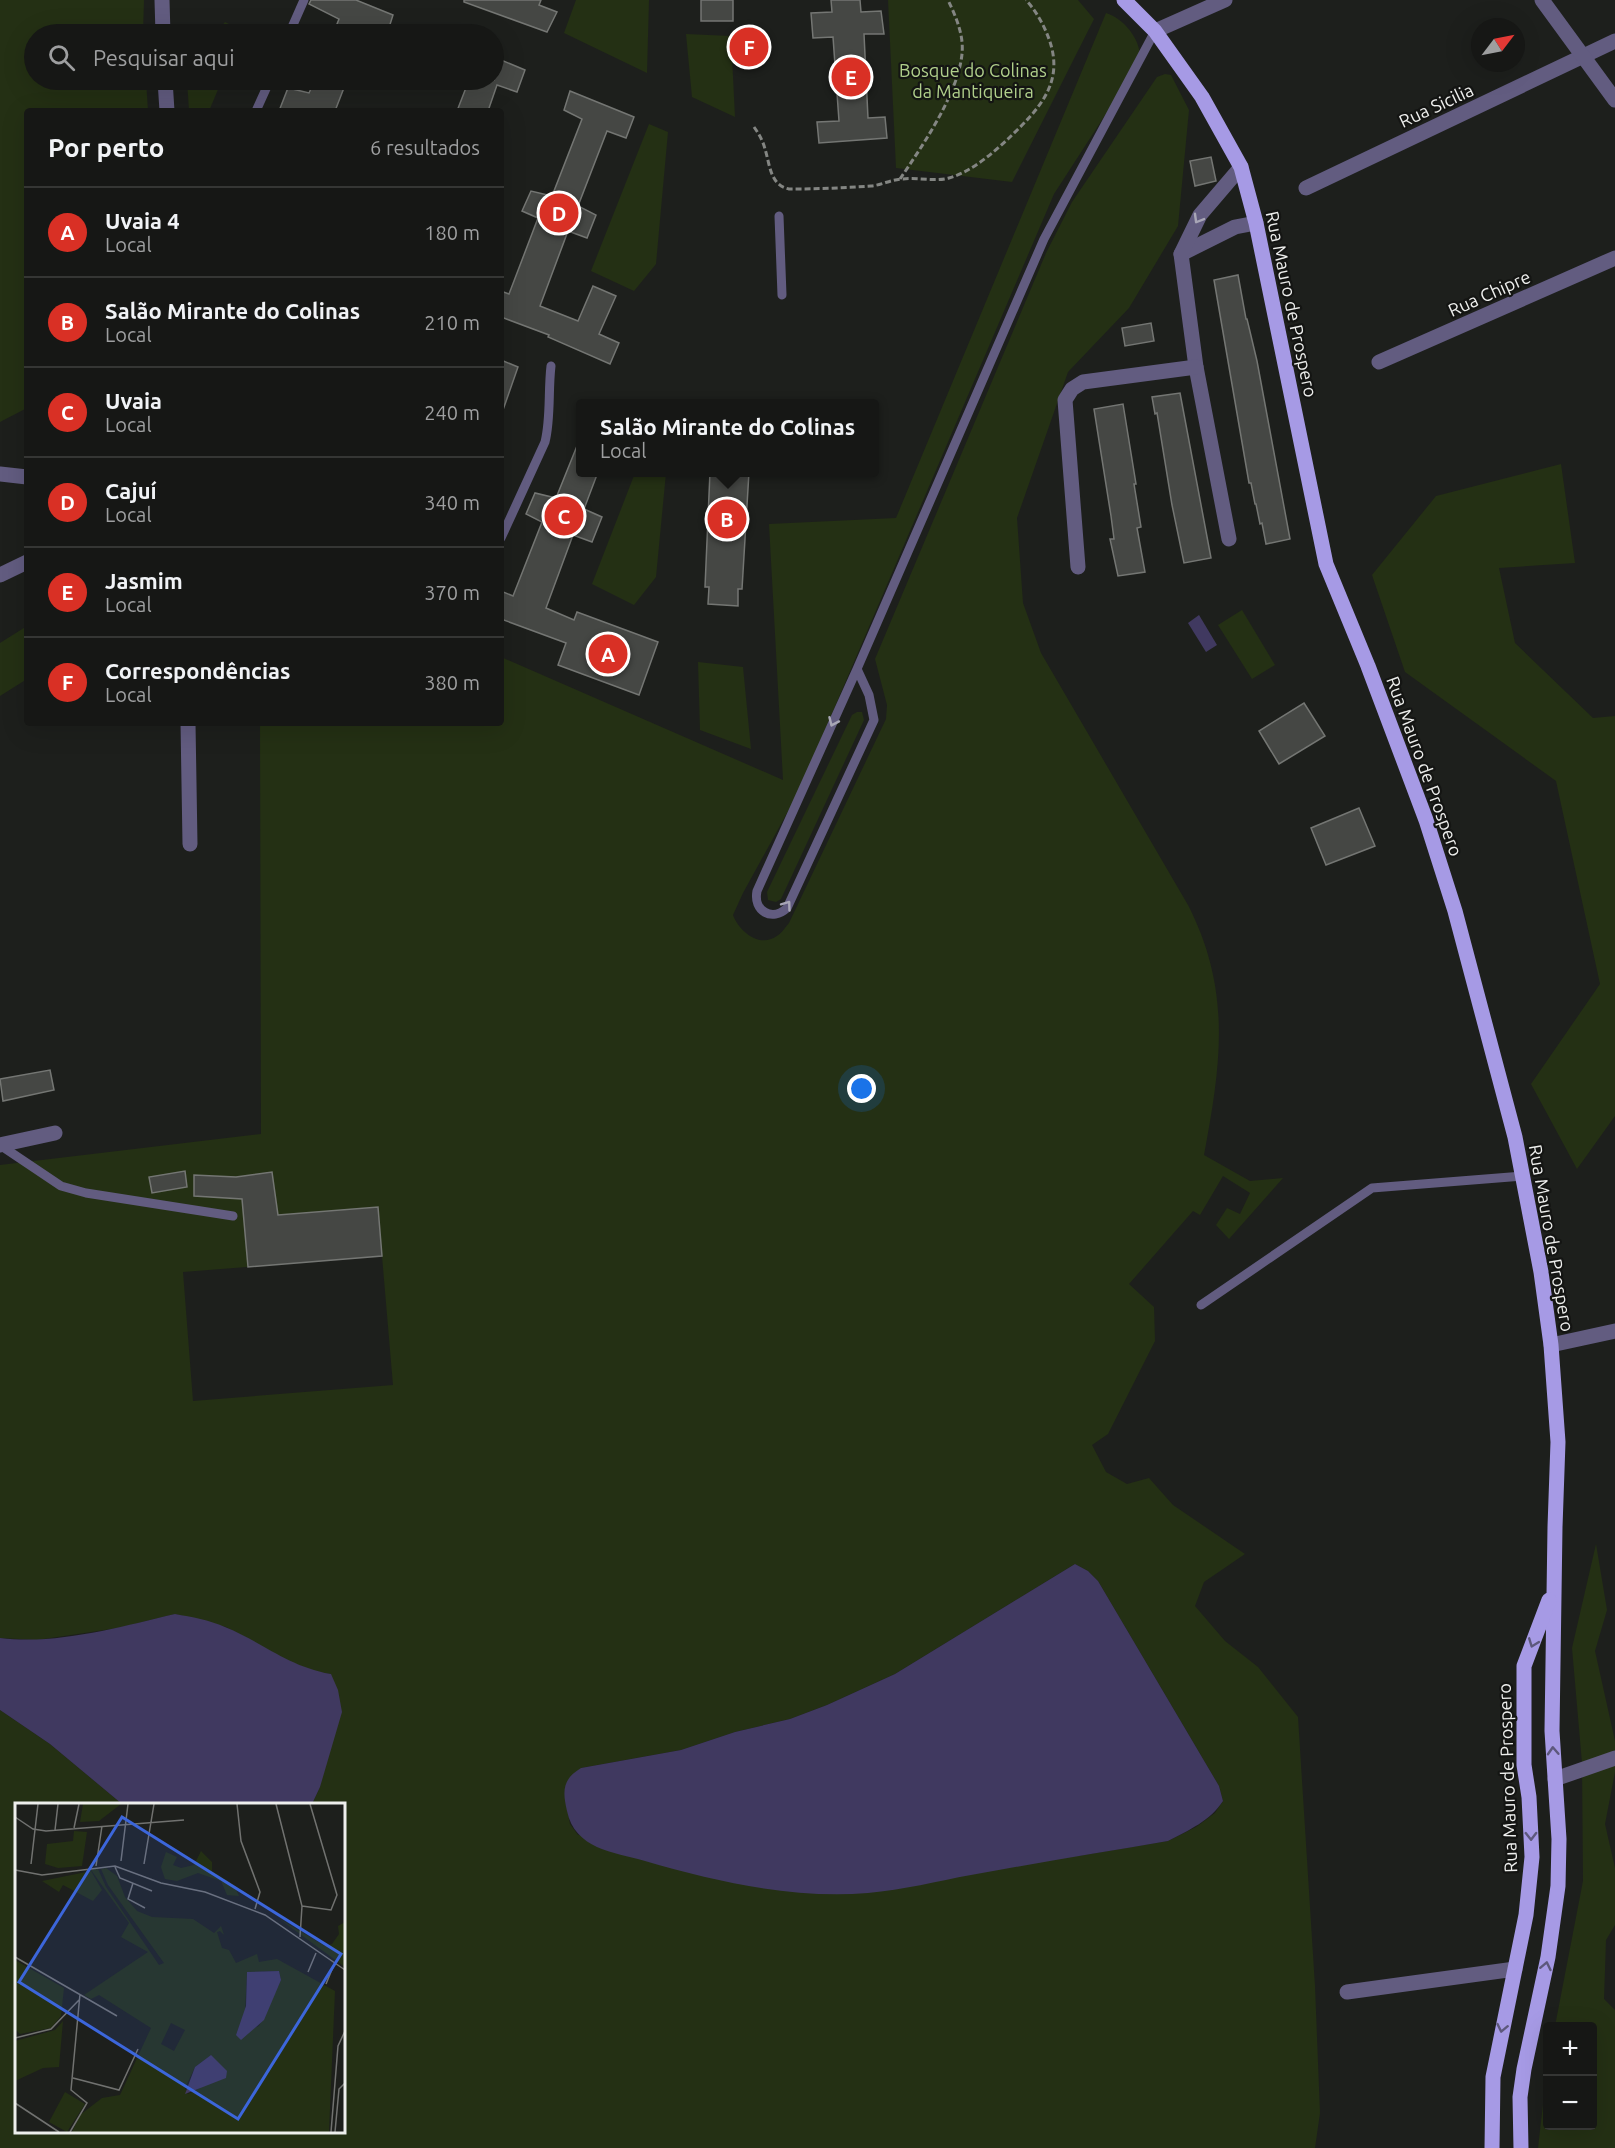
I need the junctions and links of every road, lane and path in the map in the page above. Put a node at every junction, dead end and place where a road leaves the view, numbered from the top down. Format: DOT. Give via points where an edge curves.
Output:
graph roads {
  1 [pos="162,0"];
  2 [pos="304,0"];
  3 [pos="948,0"];
  4 [pos="1026,0"];
  5 [pos="1124,0"];
  6 [pos="1225,0"];
  7 [pos="1542,0"];
  8 [pos="163,24"];
  9 [pos="293,24"];
  10 [pos="1155,31"];
  11 [pos="1615,41"];
  12 [pos="1583,57"];
  13 [pos="165,90"];
  14 [pos="265,90"];
  15 [pos="1615,100"];
  16 [pos="166,108"];
  17 [pos="257,108"];
  18 [pos="754,128"];
  19 [pos="1241,167"];
  20 [pos="900,178"];
  21 [pos="1306,188"];
  22 [pos="779,216"];
  23 [pos="1256,224"];
  24 [pos="1181,254"];
  25 [pos="1615,258"];
  26 [pos="782,295"];
  27 [pos="1379,362"];
  28 [pos="551,366"];
  29 [pos="1196,368"];
  30 [pos="0,474"];
  31 [pos="24,477"];
  32 [pos="504,531"];
  33 [pos="1229,539"];
  34 [pos="24,563"];
  35 [pos="1078,567"];
  36 [pos="0,575"];
  37 [pos="857,669"];
  38 [pos="188,726"];
  39 [pos="190,844"];
  40 [pos="55,1133"];
  41 [pos="0,1145"];
  42 [pos="1523,1176"];
  43 [pos="232,1216"];
  44 [pos="1201,1305"];
  45 [pos="1615,1331"];
  46 [pos="1551,1345"];
  47 [pos="1554,1588"];
  48 [pos="1615,1758"];
  49 [pos="1555,1779"];
  50 [pos="1515,1969"];
  51 [pos="1347,1992"];
  52 [pos="1492,2148"];
  53 [pos="1521,2148"];
  1 -- 8 [label="street"];
  2 -- 9 [label="lane"];
  3 -- 20 [label="path" via="961,34 957,76 944,108"];
  4 -- 20 [label="path" via="1045,27 1053,48 1052,84 1042,101 994,152 963,173 947,179"];
  5 -- 10 [label="main road, Rua Mauro de Prospero"];
  6 -- 10 [label="street"];
  7 -- 12 [label="street"];
  10 -- 19 [label="main road, Rua Mauro de Prospero" via="1202,97"];
  10 -- 37 [label="lane" via="1044,239"];
  11 -- 12 [label="street, Rua Sicilia"];
  12 -- 15 [label="street"];
  12 -- 21 [label="street, Rua Sicilia"];
  13 -- 16 [label="street"];
  14 -- 17 [label="lane"];
  18 -- 20 [label="path" via="781,188 871,186"];
  19 -- 23 [label="main road, Rua Mauro de Prospero"];
  19 -- 24 [label="street, one-way" via="1200,215"];
  22 -- 26 [label="lane"];
  23 -- 24 [label="street" via="1235,227"];
  23 -- 42 [label="main road, Rua Mauro de Prospero" via="1326,564 1426,820 1455,911"];
  24 -- 29 [label="street"];
  25 -- 27 [label="street, Rua Chipre"];
  28 -- 32 [label="lane" via="545,442"];
  29 -- 33 [label="street"];
  29 -- 35 [label="street" via="1083,382 1065,400"];
  30 -- 31 [label="street"];
  34 -- 36 [label="street"];
  37 -- 37 [label="lane, one-way" via="758,891 756,902 767,914 778,914 787,908 874,720 869,695"];
  38 -- 39 [label="street"];
  40 -- 41 [label="street"];
  41 -- 43 [label="lane" via="61,1186"];
  42 -- 44 [label="lane" via="1372,1188"];
  42 -- 46 [label="main road, Rua Mauro de Prospero"];
  45 -- 46 [label="street"];
  46 -- 47 [label="main road, Rua Mauro de Prospero" via="1558,1442"];
  49 -- 47 [label="main road, Rua Mauro de Prospero, one-way"];
  47 -- 50 [label="main road, Rua Mauro de Prospero, one-way" via="1524,1666 1524,1765 1532,1857"];
  48 -- 49 [label="street"];
  53 -- 49 [label="main road, Rua Mauro de Prospero, one-way" via="1520,2097 1558,1886"];
  50 -- 51 [label="street"];
  50 -- 52 [label="main road, Rua Mauro de Prospero, one-way" via="1493,2077"];
}
